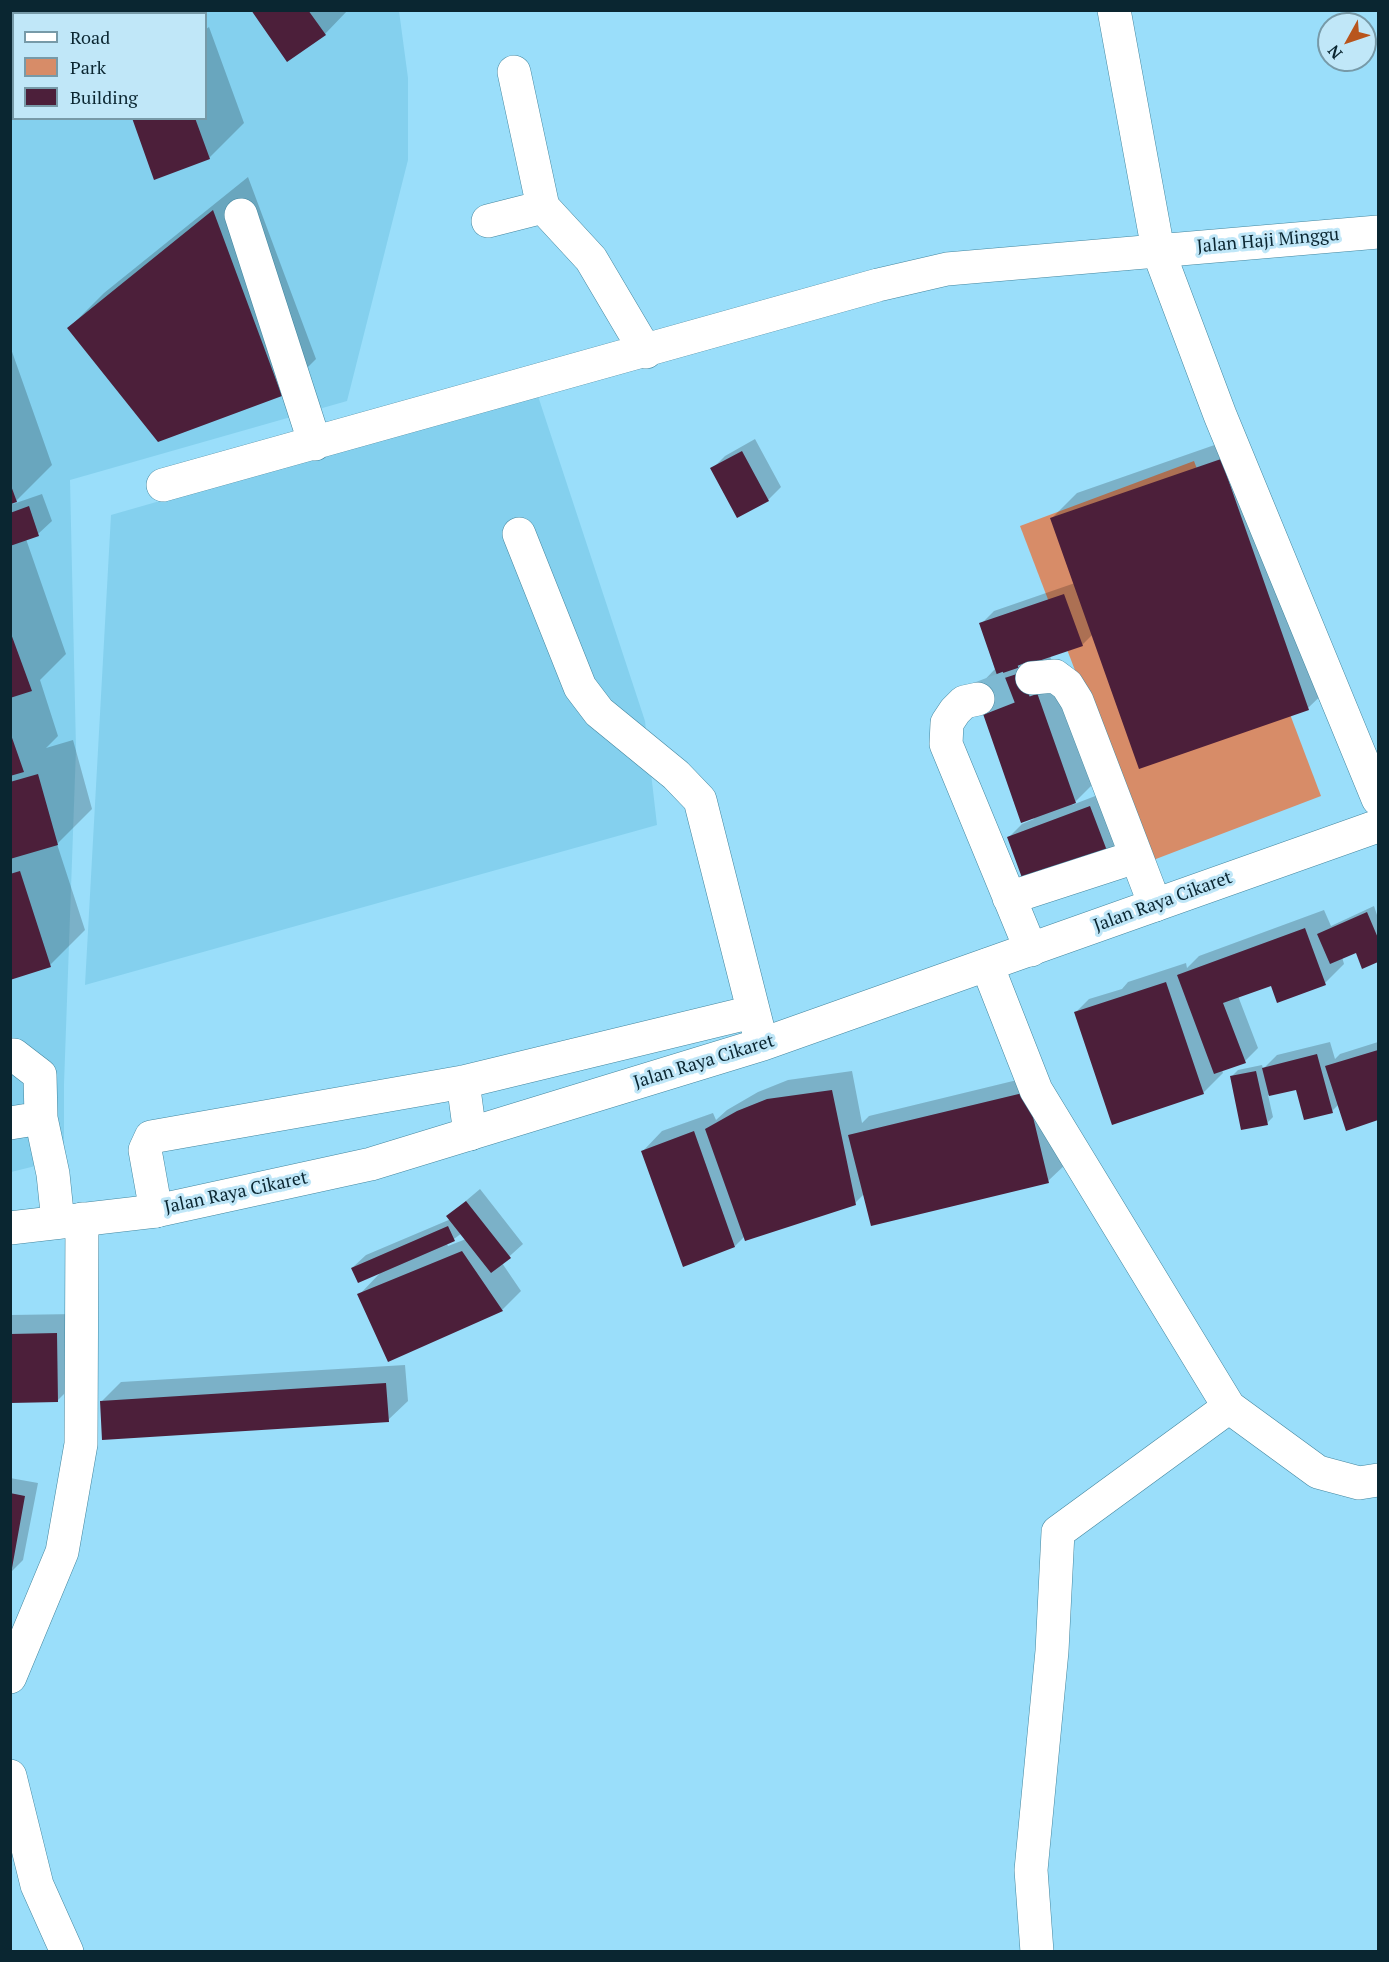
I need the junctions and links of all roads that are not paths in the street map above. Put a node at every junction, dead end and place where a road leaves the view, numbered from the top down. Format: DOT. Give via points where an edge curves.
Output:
graph roads {
  1 [pos="1114,10"];
  2 [pos="514,72"];
  3 [pos="543,207"];
  4 [pos="241,215"];
  5 [pos="488,221"];
  6 [pos="1378,232"];
  7 [pos="1158,250"];
  8 [pos="646,352"];
  9 [pos="315,444"];
  10 [pos="163,485"];
  11 [pos="519,534"];
  12 [pos="1032,678"];
  13 [pos="978,699"];
  14 [pos="1378,799"];
  15 [pos="1378,826"];
  16 [pos="1134,857"];
  17 [pos="1009,898"];
  18 [pos="1155,905"];
  19 [pos="1031,950"];
  20 [pos="987,965"];
  21 [pos="752,1012"];
  22 [pos="763,1044"];
  23 [pos="10,1055"];
  24 [pos="463,1082"];
  25 [pos="26,1121"];
  26 [pos="470,1134"];
  27 [pos="156,1211"];
  28 [pos="70,1220"];
  29 [pos="10,1228"];
  30 [pos="1229,1407"];
  31 [pos="1378,1480"];
  32 [pos="10,1677"];
  33 [pos="10,1776"];
  34 [pos="67,1952"];
  35 [pos="1037,1952"];
  1 -- 7 [label="street"];
  2 -- 3 [label="street"];
  3 -- 5 [label="street"];
  3 -- 8 [label="street" via="591,259"];
  4 -- 9 [label="street"];
  6 -- 7 [label="street, Jalan Haji Minggu"];
  7 -- 8 [label="street, Jalan Haji Minggu" via="946,269"];
  7 -- 14 [label="street" via="1220,415"];
  8 -- 9 [label="street, Jalan Haji Minggu"];
  9 -- 10 [label="street, Jalan Haji Minggu"];
  11 -- 21 [label="street" via="580,687 599,712 676,775 700,800"];
  12 -- 16 [label="street" via="1055,676 1077,700"];
  13 -- 17 [label="street" via="964,702 955,711 947,723 946,744"];
  15 -- 18 [label="street, Jalan Raya Cikaret"];
  16 -- 17 [label="street"];
  16 -- 18 [label="street"];
  17 -- 19 [label="street"];
  18 -- 19 [label="street, Jalan Raya Cikaret"];
  19 -- 20 [label="street, Jalan Raya Cikaret"];
  20 -- 22 [label="street, Jalan Raya Cikaret"];
  20 -- 30 [label="street" via="1036,1090"];
  21 -- 22 [label="street"];
  21 -- 24 [label="street"];
  22 -- 26 [label="street, Jalan Raya Cikaret"];
  23 -- 25 [label="street" via="40,1075"];
  24 -- 26 [label="street"];
  24 -- 27 [label="street" via="151,1137 145,1150"];
  25 -- 28 [label="street" via="53,1174"];
  26 -- 27 [label="street, Jalan Raya Cikaret" via="371,1164"];
  27 -- 28 [label="street, Jalan Raya Cikaret"];
  28 -- 29 [label="street, Jalan Raya Cikaret"];
  28 -- 32 [label="street" via="81,1444 62,1552"];
  30 -- 31 [label="street" via="1318,1472 1359,1483"];
  30 -- 35 [label="street" via="1058,1532 1051,1663 1031,1870"];
  33 -- 34 [label="street" via="37,1884"];
}
